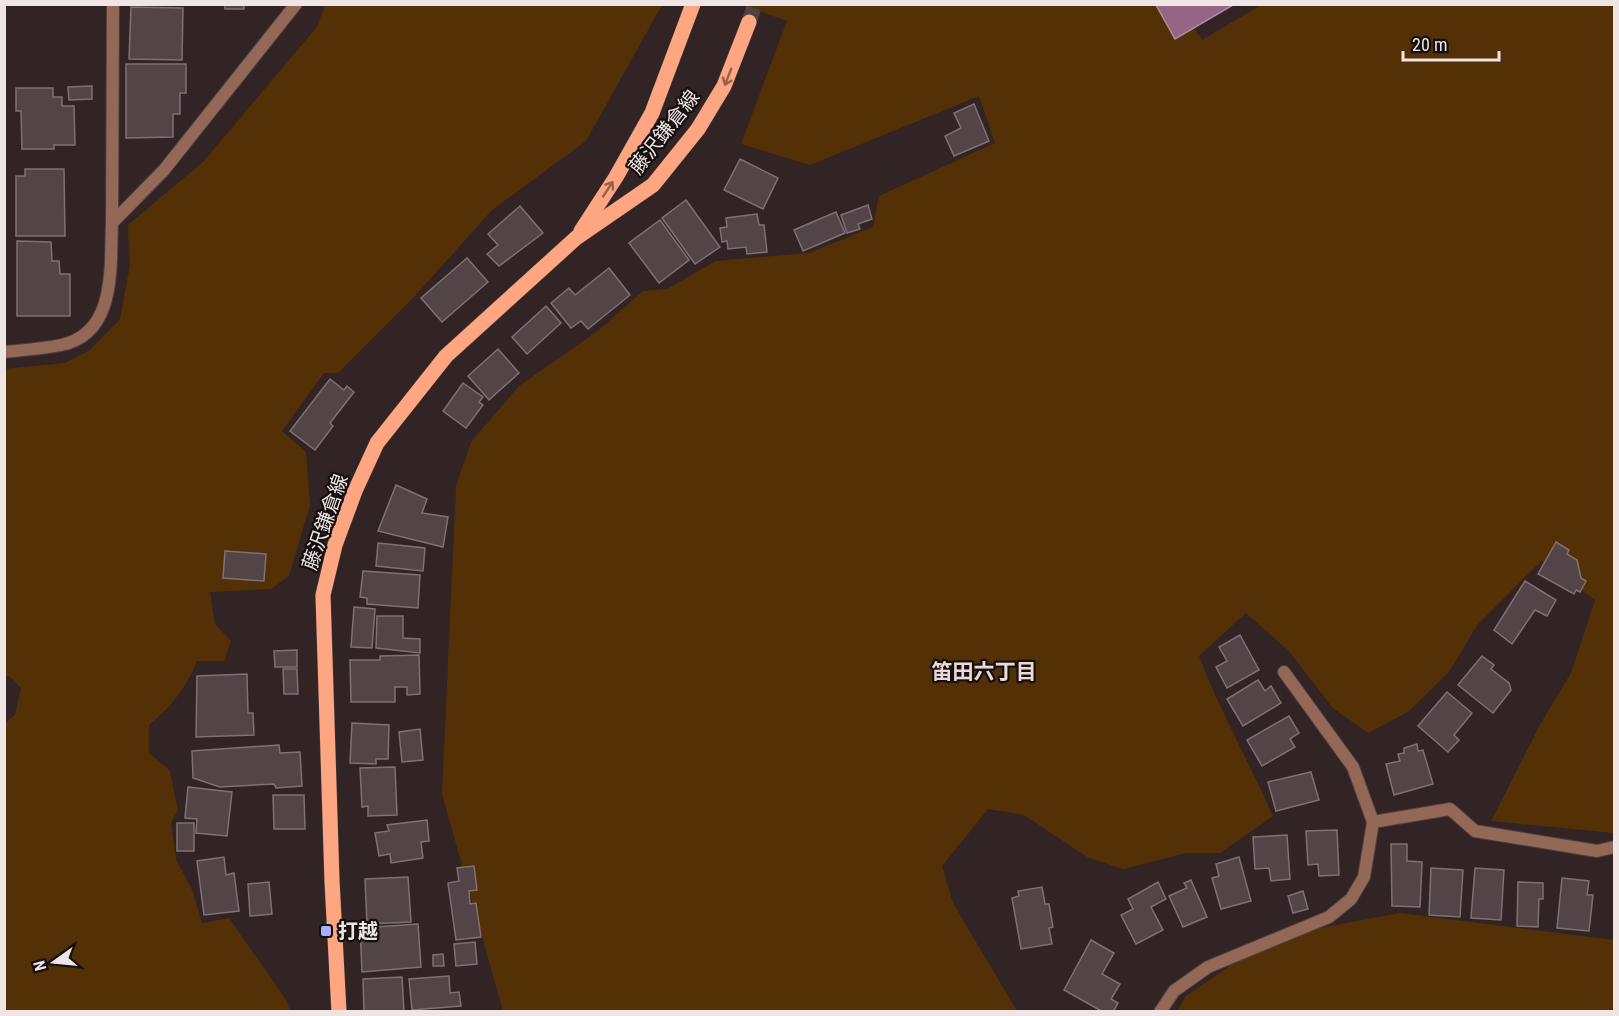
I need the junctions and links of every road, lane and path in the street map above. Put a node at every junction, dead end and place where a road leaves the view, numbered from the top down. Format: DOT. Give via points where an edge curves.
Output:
graph roads {
  1 [pos="113,4"];
  2 [pos="297,4"];
  3 [pos="693,4"];
  4 [pos="749,22"];
  5 [pos="112,223"];
  6 [pos="576,238"];
  7 [pos="4,352"];
  8 [pos="1284,672"];
  9 [pos="1373,822"];
  10 [pos="1614,846"];
  11 [pos="339,1011"];
  12 [pos="1160,1011"];
  1 -- 5 [label="street"];
  2 -- 5 [label="street" via="164,170"];
  6 -- 3 [label="main road, 藤沢鎌倉線, one-way" via="652,113"];
  4 -- 6 [label="main road, 藤沢鎌倉線, one-way" via="724,86 698,129 654,185"];
  5 -- 7 [label="street" via="109,297 96,323 63,345"];
  6 -- 11 [label="main road, 藤沢鎌倉線" via="446,356 377,443 335,545 324,595"];
  8 -- 9 [label="street" via="1353,767"];
  9 -- 10 [label="street" via="1450,808 1475,831 1597,852"];
  9 -- 12 [label="street" via="1364,877 1351,899 1329,917 1208,967 1174,991"];
}
